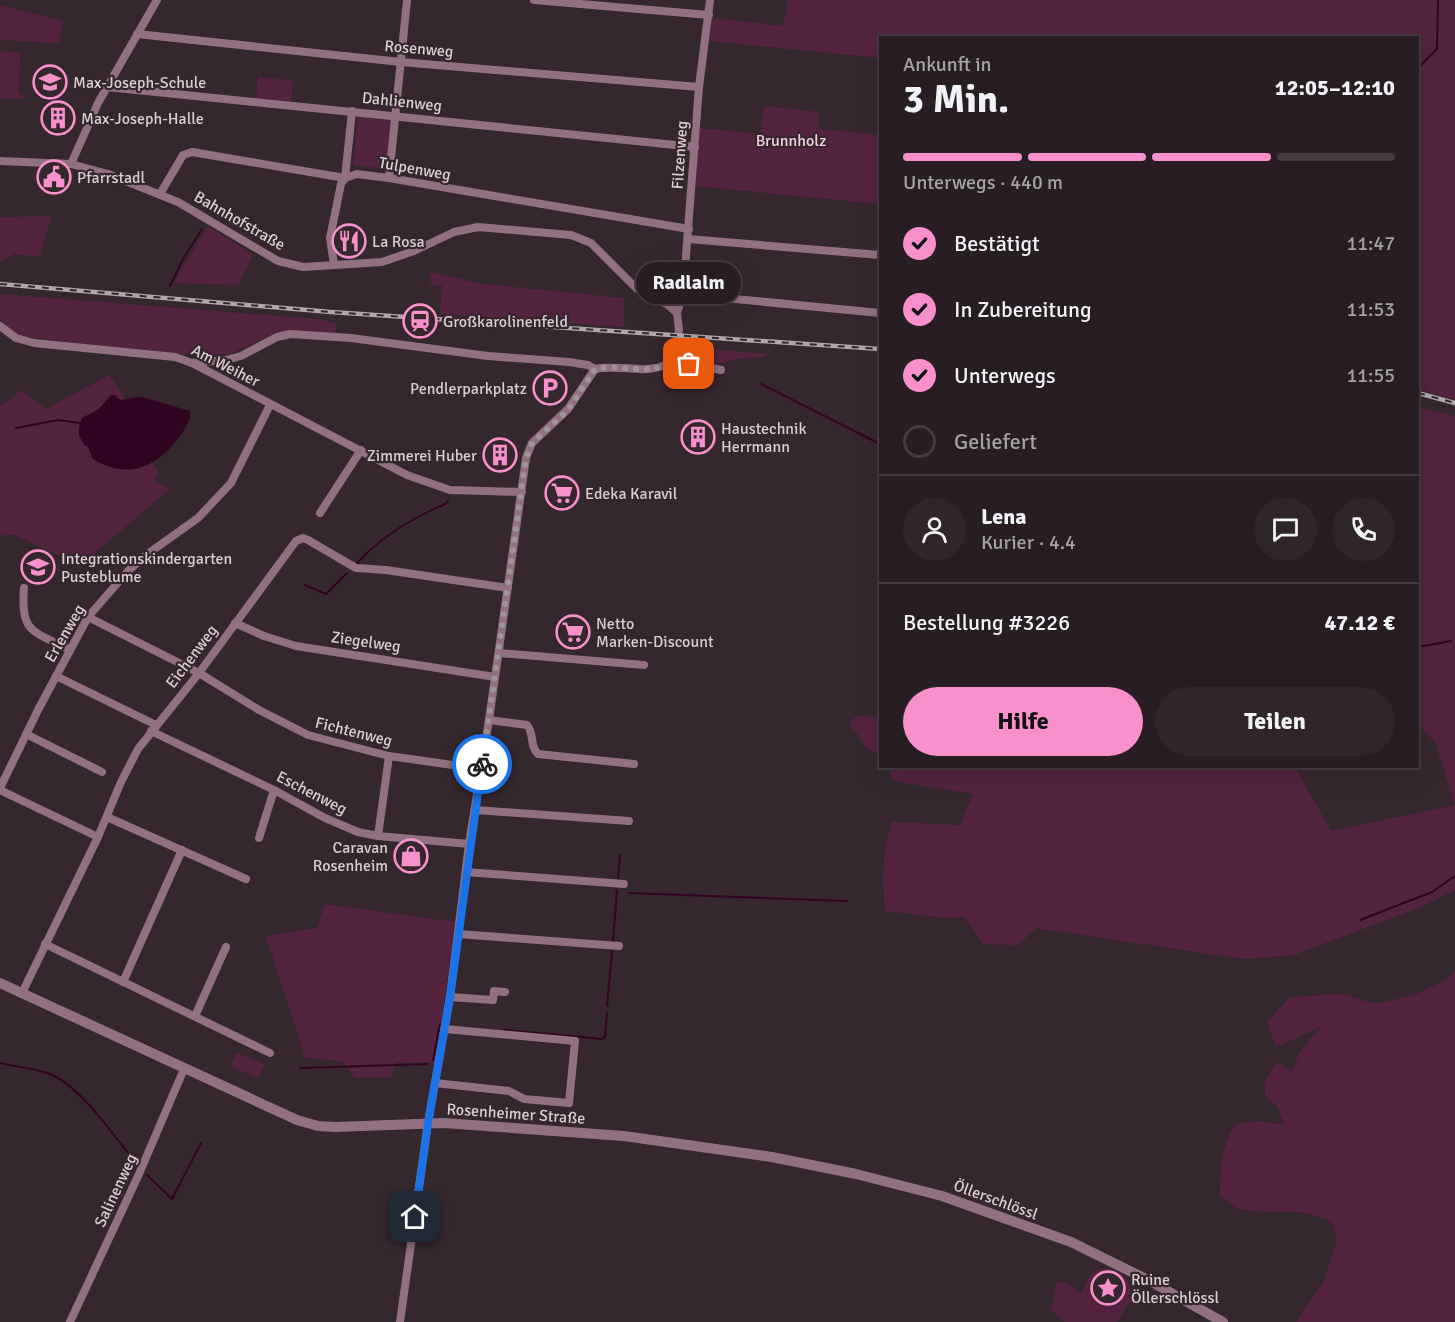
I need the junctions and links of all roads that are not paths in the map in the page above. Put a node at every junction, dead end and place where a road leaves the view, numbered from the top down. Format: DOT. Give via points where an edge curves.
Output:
graph roads {
  1 [pos="157,0"];
  2 [pos="407,0"];
  3 [pos="534,0"];
  4 [pos="710,0"];
  5 [pos="709,15"];
  6 [pos="137,34"];
  7 [pos="401,62"];
  8 [pos="107,87"];
  9 [pos="699,87"];
  10 [pos="352,111"];
  11 [pos="396,116"];
  12 [pos="695,147"];
  13 [pos="0,161"];
  14 [pos="71,164"];
  15 [pos="345,178"];
  16 [pos="390,178"];
  17 [pos="160,194"];
  18 [pos="688,229"];
  19 [pos="688,239"];
  20 [pos="879,255"];
  21 [pos="334,265"];
  22 [pos="683,294"];
  23 [pos="677,313"];
  24 [pos="879,313"];
  25 [pos="0,326"];
  26 [pos="673,360"];
  27 [pos="192,363"];
  28 [pos="595,369"];
  29 [pos="721,370"];
  30 [pos="270,405"];
  31 [pos="361,450"];
  32 [pos="522,492"];
  33 [pos="320,513"];
  34 [pos="24,588"];
  35 [pos="508,588"];
  36 [pos="88,617"];
  37 [pos="235,623"];
  38 [pos="70,650"];
  39 [pos="499,653"];
  40 [pos="644,665"];
  41 [pos="199,673"];
  42 [pos="56,676"];
  43 [pos="495,677"];
  44 [pos="489,720"];
  45 [pos="153,728"];
  46 [pos="26,734"];
  47 [pos="389,756"];
  48 [pos="634,764"];
  49 [pos="481,769"];
  50 [pos="102,772"];
  51 [pos="0,789"];
  52 [pos="274,790"];
  53 [pos="475,810"];
  54 [pos="107,817"];
  55 [pos="629,821"];
  56 [pos="378,836"];
  57 [pos="98,837"];
  58 [pos="259,838"];
  59 [pos="469,844"];
  60 [pos="182,850"];
  61 [pos="466,872"];
  62 [pos="246,879"];
  63 [pos="624,884"];
  64 [pos="458,934"];
  65 [pos="45,944"];
  66 [pos="619,946"];
  67 [pos="226,947"];
  68 [pos="123,982"];
  69 [pos="0,983"];
  70 [pos="506,992"];
  71 [pos="22,993"];
  72 [pos="450,997"];
  73 [pos="195,1017"];
  74 [pos="445,1029"];
  75 [pos="270,1053"];
  76 [pos="184,1069"];
  77 [pos="435,1083"];
  78 [pos="428,1123"];
  79 [pos="772,1157"];
  80 [pos="70,1322"];
  81 [pos="400,1322"];
  82 [pos="1223,1322"];
  1 -- 6 [label="street"];
  2 -- 7 [label="street"];
  3 -- 5 [label="street"];
  4 -- 5 [label="street, Filzenweg"];
  5 -- 9 [label="street, Filzenweg"];
  6 -- 7 [label="street, Rosenweg"];
  6 -- 8 [label="street"];
  7 -- 9 [label="street, Rosenweg"];
  7 -- 11 [label="street"];
  8 -- 10 [label="street, Dahlienweg"];
  8 -- 14 [label="street"];
  9 -- 12 [label="street, Filzenweg"];
  10 -- 11 [label="street, Dahlienweg"];
  10 -- 15 [label="street"];
  11 -- 12 [label="street, Dahlienweg"];
  11 -- 16 [label="street"];
  12 -- 18 [label="street, Filzenweg"];
  13 -- 14 [label="street, Bahnhofstraße"];
  14 -- 17 [label="street, Bahnhofstraße"];
  15 -- 16 [label="street, Tulpenweg" via="357,174"];
  15 -- 17 [label="street, Tulpenweg" via="192,152 183,155"];
  15 -- 21 [label="street" via="330,238"];
  16 -- 18 [label="street, Tulpenweg"];
  17 -- 21 [label="street, Bahnhofstraße" via="278,261 303,267"];
  18 -- 19 [label="street, Filzenweg"];
  19 -- 20 [label="street"];
  19 -- 22 [label="street, Filzenweg"];
  21 -- 23 [label="street, Bahnhofstraße" via="382,262 454,232 478,227 571,235 591,243 637,290"];
  22 -- 23 [label="street, Filzenweg"];
  22 -- 24 [label="street"];
  23 -- 26 [label="street"];
  25 -- 27 [label="street, Am Weiher" via="16,339 34,343 165,356"];
  26 -- 28 [label="street" via="656,370"];
  26 -- 29 [label="street"];
  27 -- 28 [label="street" via="241,356 290,334 569,362"];
  27 -- 30 [label="street, Am Weiher"];
  28 -- 32 [label="street" via="568,410 532,443"];
  30 -- 31 [label="street, Am Weiher"];
  30 -- 36 [label="street, Erlenweg" via="231,483 198,518 128,571"];
  31 -- 32 [label="street, Am Weiher" via="407,475 450,490"];
  31 -- 33 [label="street"];
  32 -- 35 [label="street"];
  34 -- 38 [label="street" via="24,619 31,630"];
  35 -- 37 [label="street, Eichenweg" via="356,568 303,538 296,541"];
  35 -- 39 [label="street"];
  36 -- 38 [label="street, Erlenweg"];
  36 -- 41 [label="street, Fichtenweg"];
  37 -- 41 [label="street, Eichenweg"];
  37 -- 43 [label="street, Ziegelweg" via="296,646"];
  38 -- 42 [label="street, Erlenweg"];
  39 -- 40 [label="street"];
  39 -- 43 [label="street"];
  41 -- 45 [label="street, Eichenweg"];
  41 -- 47 [label="street, Fichtenweg" via="308,735"];
  42 -- 45 [label="street, Eschenweg"];
  42 -- 46 [label="street, Erlenweg"];
  43 -- 44 [label="street"];
  44 -- 48 [label="street" via="527,725 538,754"];
  44 -- 49 [label="street"];
  45 -- 52 [label="street, Eschenweg"];
  45 -- 54 [label="street, Eichenweg" via="133,757"];
  46 -- 50 [label="street"];
  46 -- 51 [label="street, Erlenweg"];
  47 -- 49 [label="street, Fichtenweg"];
  47 -- 56 [label="street"];
  49 -- 53 [label="street"];
  51 -- 57 [label="street"];
  52 -- 56 [label="street, Eschenweg" via="325,818"];
  52 -- 58 [label="street"];
  53 -- 55 [label="street"];
  53 -- 59 [label="street"];
  54 -- 57 [label="street, Eichenweg"];
  54 -- 60 [label="street"];
  56 -- 59 [label="street, Eschenweg"];
  57 -- 65 [label="street, Eichenweg"];
  59 -- 61 [label="street"];
  60 -- 62 [label="street"];
  60 -- 68 [label="street"];
  61 -- 63 [label="street"];
  61 -- 64 [label="street"];
  64 -- 66 [label="street"];
  64 -- 72 [label="street"];
  65 -- 68 [label="street"];
  65 -- 71 [label="street, Eichenweg"];
  67 -- 73 [label="street"];
  68 -- 73 [label="street"];
  69 -- 71 [label="street, Rosenheimer Straße"];
  70 -- 72 [label="street" via="494,991 493,1000"];
  71 -- 76 [label="street, Rosenheimer Straße"];
  72 -- 74 [label="street"];
  73 -- 75 [label="street"];
  74 -- 77 [label="street"];
  74 -- 77 [label="street" via="575,1041 569,1103"];
  76 -- 78 [label="street, Rosenheimer Straße" via="318,1126"];
  76 -- 80 [label="street, Salinenweg"];
  77 -- 78 [label="street"];
  78 -- 79 [label="street, Rosenheimer Straße" via="624,1136"];
  78 -- 81 [label="street"];
  79 -- 82 [label="street, Öllerschlössl" via="904,1185 985,1210 1108,1259"];
}
